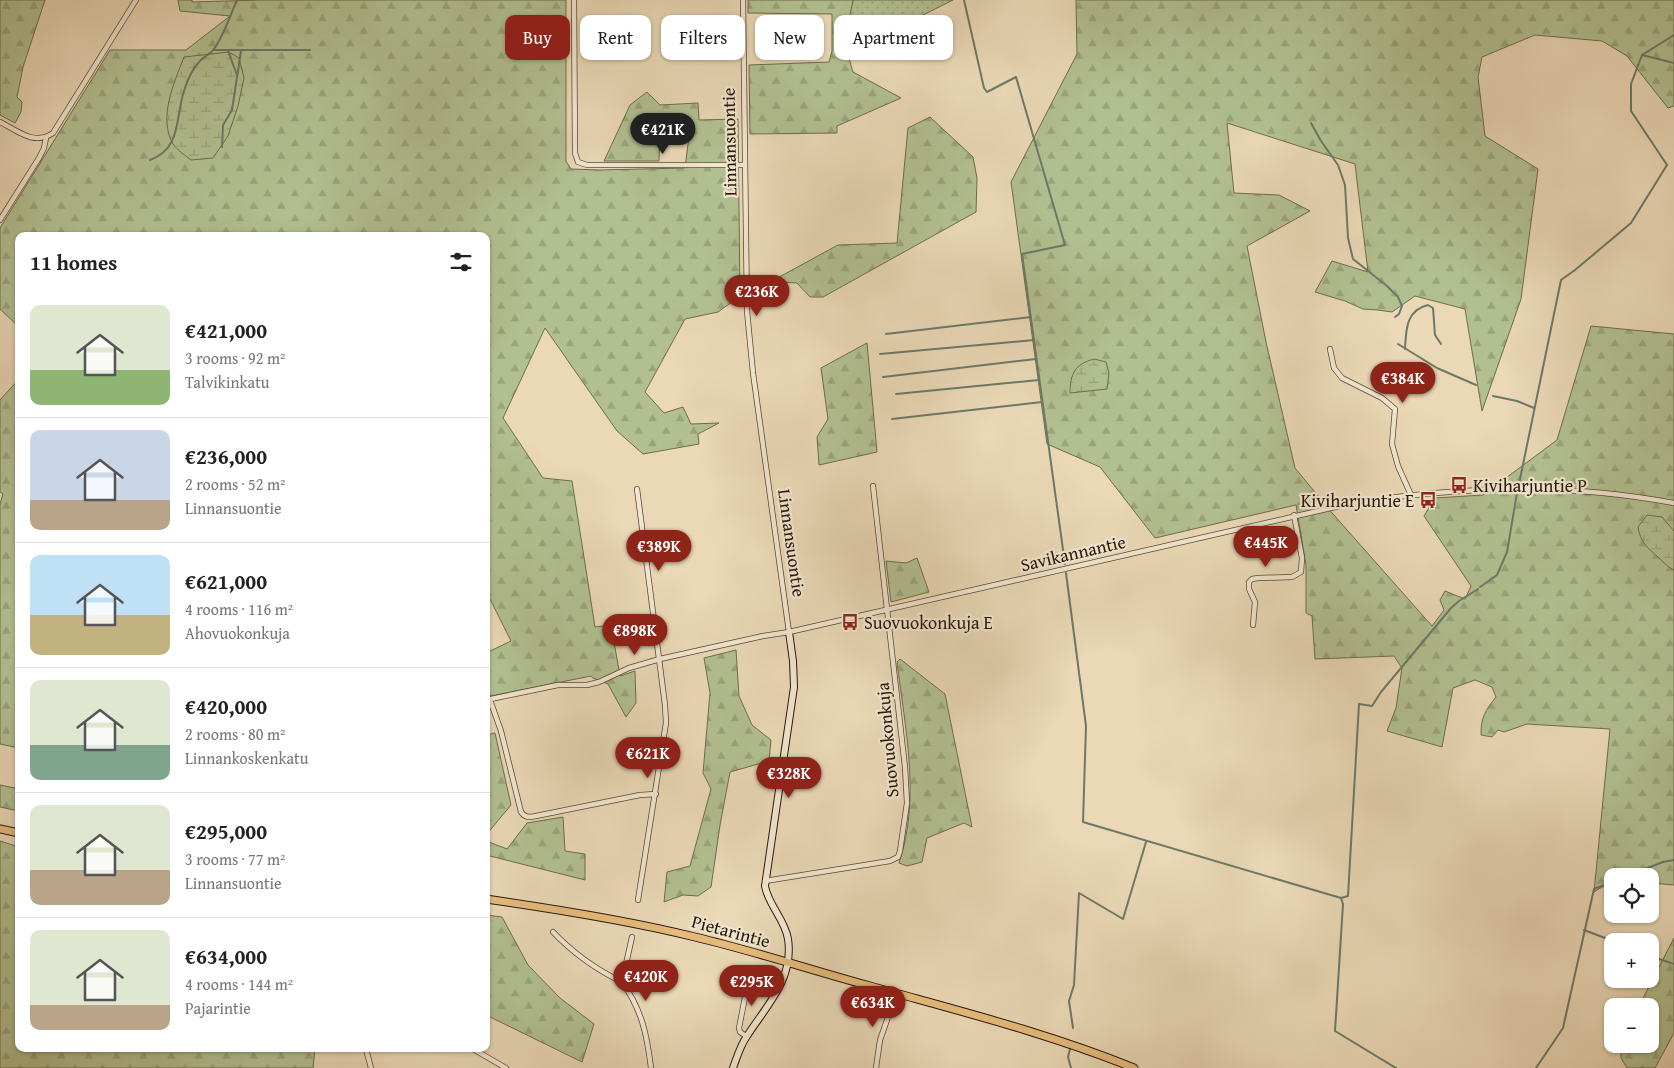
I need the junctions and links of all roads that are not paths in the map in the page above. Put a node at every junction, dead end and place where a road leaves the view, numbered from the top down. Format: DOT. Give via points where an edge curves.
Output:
graph roads {
  1 [pos="136,0"];
  2 [pos="574,0"];
  3 [pos="743,0"];
  4 [pos="0,122"];
  5 [pos="46,138"];
  6 [pos="744,164"];
  7 [pos="0,220"];
  8 [pos="1330,349"];
  9 [pos="874,486"];
  10 [pos="637,489"];
  11 [pos="1411,495"];
  12 [pos="1674,503"];
  13 [pos="1294,515"];
  14 [pos="887,610"];
  15 [pos="1253,625"];
  16 [pos="789,632"];
  17 [pos="660,659"];
  18 [pos="490,699"];
  19 [pos="490,704"];
  20 [pos="656,794"];
  21 [pos="0,828"];
  22 [pos="15,832"];
  23 [pos="765,881"];
  24 [pos="490,900"];
  25 [pos="638,900"];
  26 [pos="553,932"];
  27 [pos="632,937"];
  28 [pos="788,962"];
  29 [pos="622,982"];
  30 [pos="748,982"];
  31 [pos="892,992"];
  32 [pos="746,1036"];
  33 [pos="367,1052"];
  34 [pos="478,1052"];
  35 [pos="371,1068"];
  36 [pos="506,1068"];
  37 [pos="651,1068"];
  38 [pos="733,1068"];
  39 [pos="876,1068"];
  40 [pos="1134,1068"];
  1 -- 5 [label="street" via="53,133"];
  2 -- 6 [label="street" via="575,154 578,162 587,166"];
  3 -- 6 [label="street, Linnansuontie"];
  4 -- 5 [label="street" via="31,138"];
  5 -- 7 [label="street" via="44,148"];
  6 -- 16 [label="street, Linnansuontie" via="750,347"];
  8 -- 11 [label="street" via="1334,368 1342,378 1382,398 1395,409 1392,444"];
  9 -- 14 [label="street, Suovuokonkuja"];
  10 -- 17 [label="street"];
  11 -- 12 [label="street, Savikannantie" via="1535,489 1610,494"];
  11 -- 13 [label="street, Savikannantie"];
  13 -- 14 [label="street, Savikannantie"];
  13 -- 15 [label="street" via="1302,558 1301,572 1295,577 1258,578 1249,582 1255,602"];
  14 -- 16 [label="street, Savikannantie"];
  14 -- 23 [label="street, Suovuokonkuja" via="907,792 898,856 894,860"];
  16 -- 17 [label="street, Savikannantie"];
  16 -- 23 [label="street, Linnansuontie" via="794,687"];
  17 -- 18 [label="street, Savikannantie" via="588,685 558,685"];
  17 -- 20 [label="street" via="666,723"];
  19 -- 20 [label="street" via="501,731 524,816"];
  20 -- 25 [label="street"];
  21 -- 22 [label="main road"];
  23 -- 28 [label="street, Linnansuontie" via="768,895 787,933"];
  24 -- 28 [label="main road, Pietarintie" via="656,928"];
  26 -- 29 [label="street" via="587,963"];
  27 -- 29 [label="street"];
  28 -- 31 [label="main road, Pietarintie"];
  28 -- 32 [label="street, Linnansuontie" via="775,996"];
  29 -- 37 [label="street" via="642,1018"];
  30 -- 32 [label="street" via="739,1028"];
  31 -- 39 [label="street"];
  31 -- 40 [label="main road, Pietarintie" via="1012,1025"];
  32 -- 38 [label="street, Linnansuontie"];
  33 -- 35 [label="street"];
  34 -- 36 [label="street"];
}
